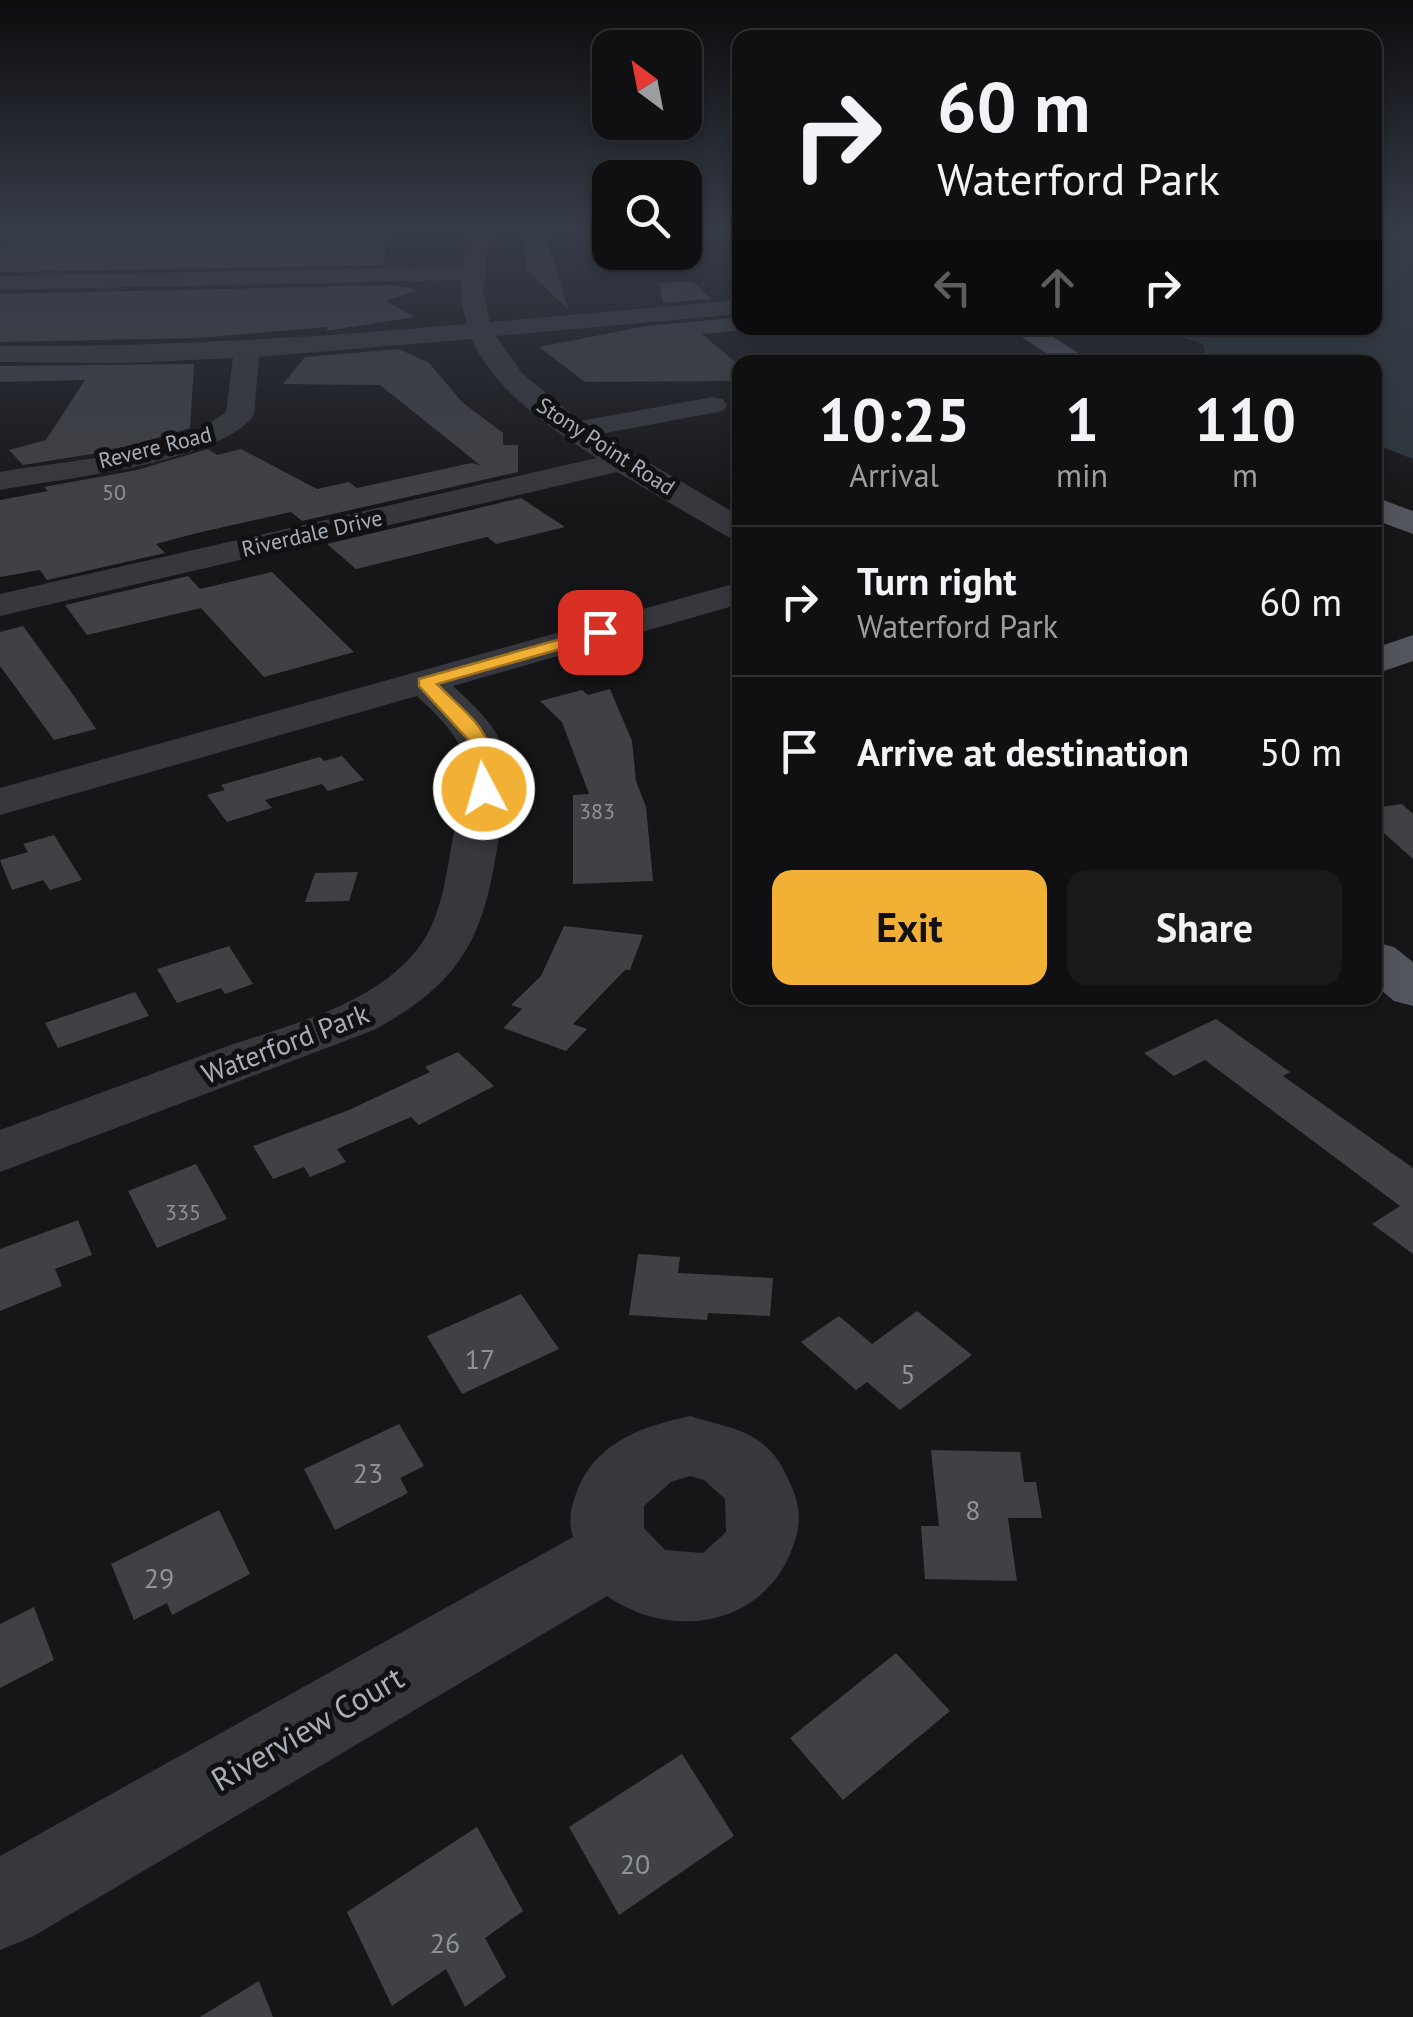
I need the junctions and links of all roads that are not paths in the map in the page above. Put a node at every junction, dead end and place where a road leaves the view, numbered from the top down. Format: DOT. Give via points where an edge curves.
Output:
graph roads {
  1 [pos="478,322"];
  2 [pos="583,322"];
  3 [pos="480,332"];
  4 [pos="1033,335"];
  5 [pos="247,350"];
  6 [pos="0,354"];
  7 [pos="1068,355"];
  8 [pos="713,404"];
  9 [pos="577,430"];
  10 [pos="625,460"];
  11 [pos="0,481"];
  12 [pos="1382,510"];
  13 [pos="1413,524"];
  14 [pos="732,525"];
  15 [pos="732,595"];
  16 [pos="0,605"];
  17 [pos="1413,647"];
  18 [pos="1382,659"];
  19 [pos="425,682"];
  20 [pos="0,802"];
  21 [pos="1382,964"];
  22 [pos="1413,988"];
  23 [pos="0,1152"];
  24 [pos="615,1552"];
  25 [pos="0,1905"];
  1 -- 3 [label="street, Stony Point Road"];
  2 -- 3 [label="street"];
  3 -- 5 [label="street"];
  3 -- 9 [label="street, Stony Point Road" via="525,392"];
  4 -- 7 [label="main road"];
  5 -- 6 [label="street"];
  5 -- 11 [label="street, Revere Road" via="240,415 222,430 189,444"];
  8 -- 9 [label="street"];
  9 -- 10 [label="street, Stony Point Road"];
  10 -- 14 [label="street, Stony Point Road"];
  10 -- 16 [label="street, Riverdale Drive"];
  12 -- 13 [label="main road"];
  15 -- 19 [label="street"];
  17 -- 18 [label="main road"];
  19 -- 20 [label="street"];
  19 -- 23 [label="street, Waterford Park" via="469,726 487,760 459,926 432,965 386,1003 355,1018"];
  21 -- 22 [label="main road"];
  24 -- 25 [label="street, Riverview Court"];
}
